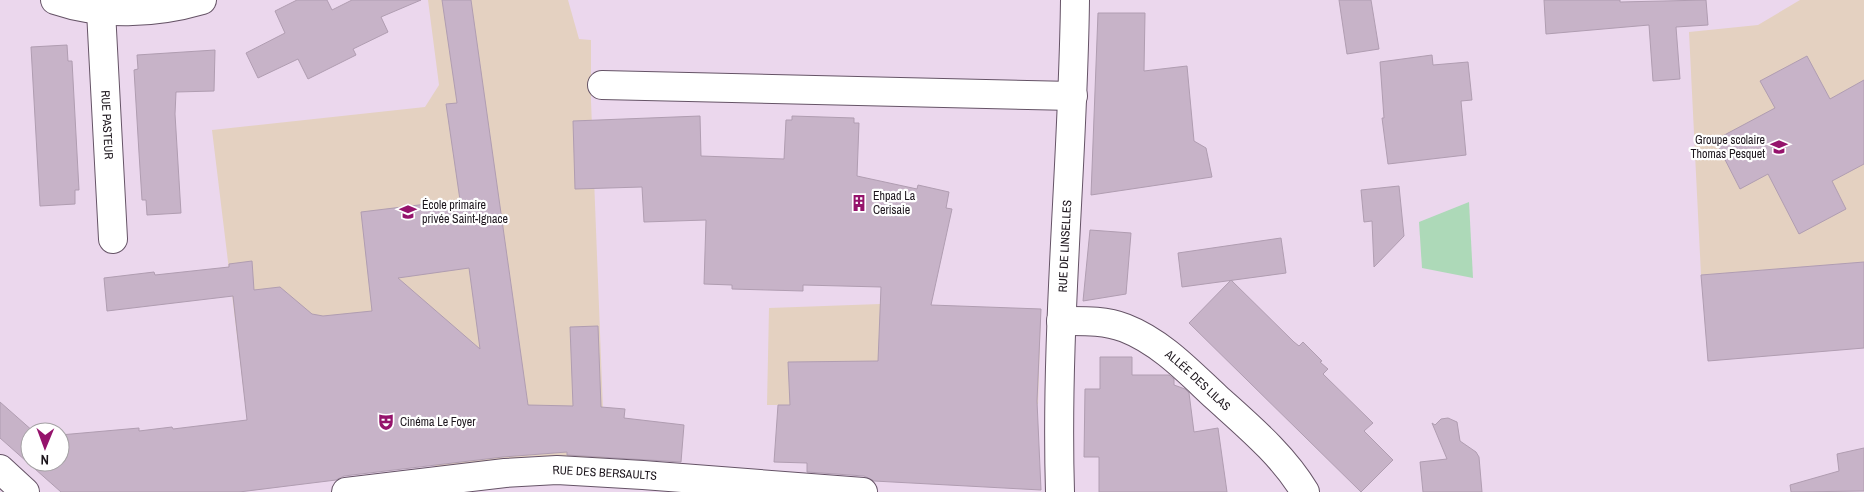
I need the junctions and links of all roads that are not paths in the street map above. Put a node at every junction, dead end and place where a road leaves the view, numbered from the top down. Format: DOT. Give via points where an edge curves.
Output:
graph roads {
  1 [pos="55,0"];
  2 [pos="202,0"];
  3 [pos="1075,0"];
  4 [pos="101,11"];
  5 [pos="602,85"];
  6 [pos="1073,96"];
  7 [pos="113,239"];
  8 [pos="1061,321"];
  9 [pos="346,492"];
  10 [pos="863,492"];
  11 [pos="1060,492"];
  12 [pos="1305,492"];
  1 -- 4 [label="street"];
  2 -- 4 [label="street" via="162,9"];
  3 -- 6 [label="street, RUE DE LINSELLES"];
  4 -- 7 [label="street, RUE PASTEUR"];
  5 -- 6 [label="street"];
  6 -- 8 [label="street, RUE DE LINSELLES"];
  8 -- 11 [label="street, RUE DE LINSELLES"];
  8 -- 12 [label="street, ALLÉE DES LILAS" via="1112,324 1164,351 1257,434 1291,471"];
  9 -- 10 [label="street, RUE DES BERSAULTS" via="557,470"];
}
